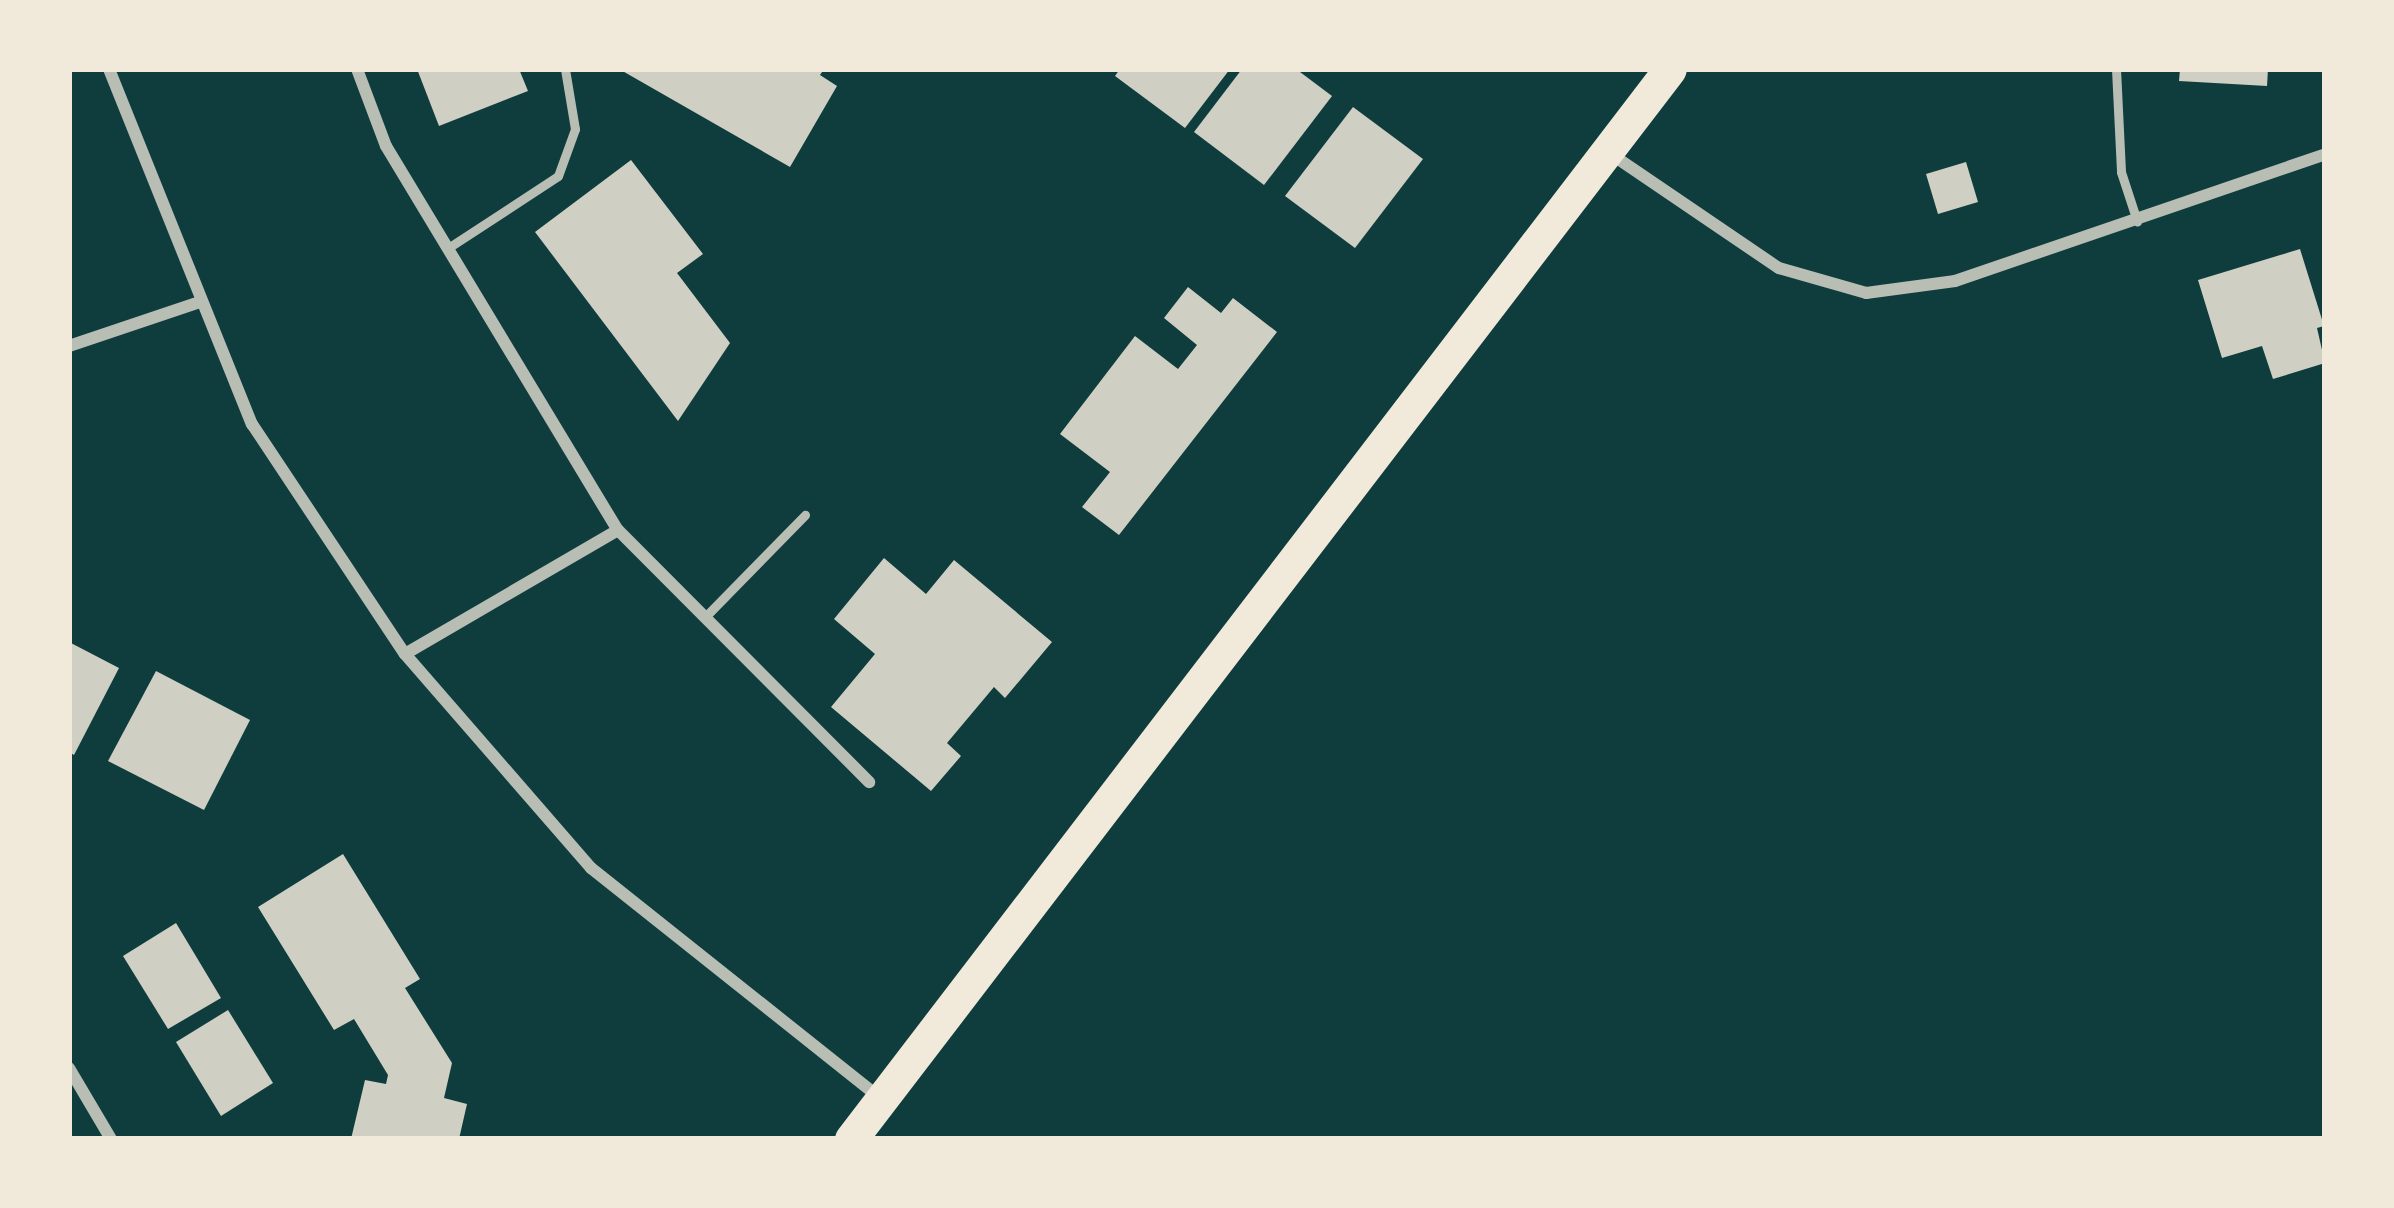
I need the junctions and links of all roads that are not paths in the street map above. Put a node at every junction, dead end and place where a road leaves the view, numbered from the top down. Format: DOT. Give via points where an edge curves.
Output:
graph roads {
  1 [pos="109,69"];
  2 [pos="357,69"];
  3 [pos="565,69"];
  4 [pos="1670,69"];
  5 [pos="2116,69"];
  6 [pos="1607,152"];
  7 [pos="2325,154"];
  8 [pos="2137,221"];
  9 [pos="448,248"];
  10 [pos="200,302"];
  11 [pos="69,346"];
  12 [pos="805,515"];
  13 [pos="618,530"];
  14 [pos="705,617"];
  15 [pos="405,654"];
  16 [pos="869,782"];
  17 [pos="69,1068"];
  18 [pos="882,1099"];
  19 [pos="111,1139"];
  20 [pos="851,1139"];
  1 -- 10 [label="street"];
  2 -- 9 [label="street" via="386,146"];
  3 -- 9 [label="lane" via="575,129 558,176"];
  4 -- 6 [label="highway"];
  5 -- 8 [label="lane" via="2121,172"];
  6 -- 8 [label="street" via="1779,268 1865,293 1955,281"];
  6 -- 18 [label="highway"];
  7 -- 8 [label="street"];
  9 -- 13 [label="street"];
  10 -- 11 [label="street"];
  10 -- 15 [label="street" via="251,424"];
  12 -- 14 [label="lane"];
  13 -- 14 [label="street"];
  13 -- 15 [label="street"];
  14 -- 16 [label="street"];
  15 -- 18 [label="street" via="592,868"];
  17 -- 19 [label="street"];
  18 -- 20 [label="highway"];
}
